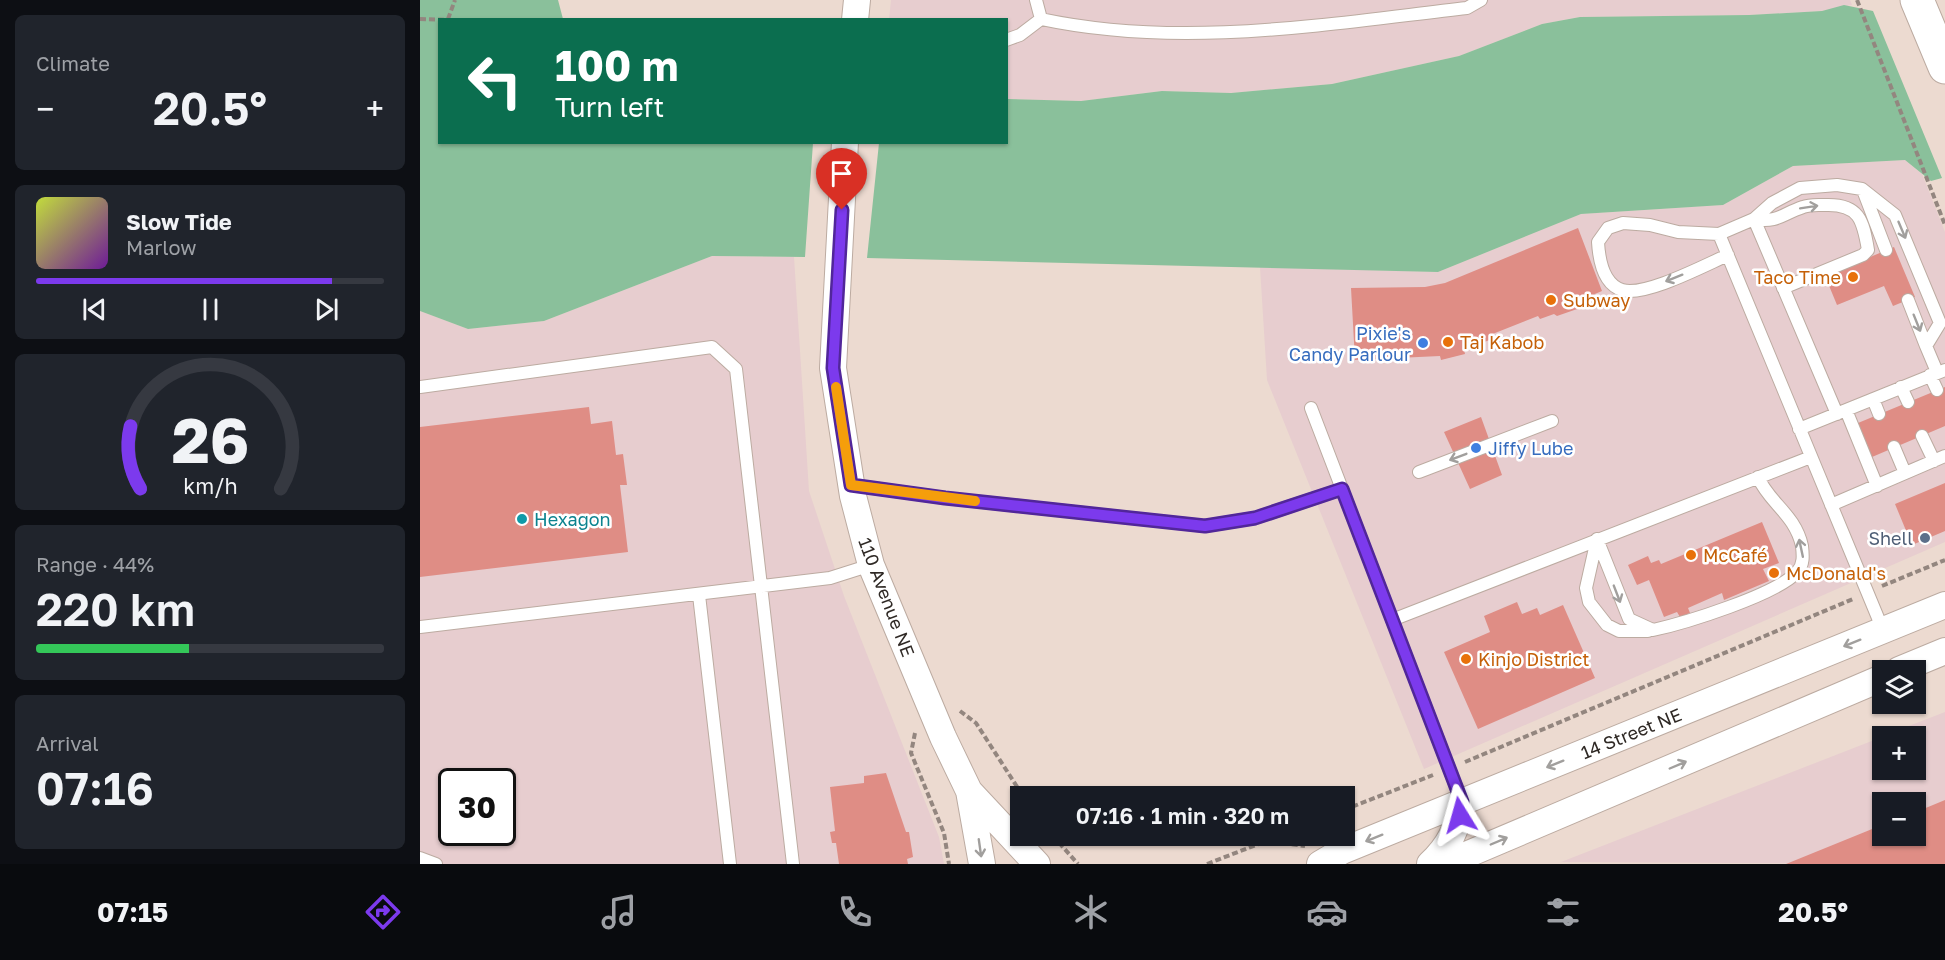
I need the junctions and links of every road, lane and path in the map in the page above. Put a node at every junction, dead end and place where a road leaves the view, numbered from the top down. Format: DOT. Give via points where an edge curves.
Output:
graph roads {
  1 [pos="455,0"];
  2 [pos="857,0"];
  3 [pos="1036,0"];
  4 [pos="1481,0"];
  5 [pos="1857,0"];
  6 [pos="1922,12"];
  7 [pos="449,18"];
  8 [pos="855,18"];
  9 [pos="420,19"];
  10 [pos="438,19"];
  11 [pos="1041,19"];
  12 [pos="1008,39"];
  13 [pos="1945,53"];
  14 [pos="1945,67"];
  15 [pos="845,144"];
  16 [pos="1862,189"];
  17 [pos="1754,219"];
  18 [pos="1945,225"];
  19 [pos="1719,234"];
  20 [pos="1886,250"];
  21 [pos="1728,255"];
  22 [pos="1783,288"];
  23 [pos="1908,300"];
  24 [pos="1926,346"];
  25 [pos="1937,372"];
  26 [pos="420,387"];
  27 [pos="1901,387"];
  28 [pos="1937,390"];
  29 [pos="1873,399"];
  30 [pos="1908,402"];
  31 [pos="1311,408"];
  32 [pos="1841,412"];
  33 [pos="1880,414"];
  34 [pos="1552,421"];
  35 [pos="1799,429"];
  36 [pos="1922,436"];
  37 [pos="1894,447"];
  38 [pos="1810,457"];
  39 [pos="1939,458"];
  40 [pos="1419,472"];
  41 [pos="1905,474"];
  42 [pos="1758,477"];
  43 [pos="851,485"];
  44 [pos="1877,486"];
  45 [pos="1342,489"];
  46 [pos="1831,505"];
  47 [pos="1597,539"];
  48 [pos="1945,560"];
  49 [pos="871,565"];
  50 [pos="760,587"];
  51 [pos="1868,592"];
  52 [pos="699,595"];
  53 [pos="1945,604"];
  54 [pos="1392,620"];
  55 [pos="420,627"];
  56 [pos="1653,630"];
  57 [pos="1883,630"];
  58 [pos="1945,651"];
  59 [pos="1923,660"];
  60 [pos="1872,682"];
  61 [pos="976,723"];
  62 [pos="911,753"];
  63 [pos="1448,769"];
  64 [pos="1017,786"];
  65 [pos="969,791"];
  66 [pos="1462,802"];
  67 [pos="1355,806"];
  68 [pos="1062,846"];
  69 [pos="1253,846"];
  70 [pos="420,858"];
  71 [pos="436,864"];
  72 [pos="730,864"];
  73 [pos="793,864"];
  74 [pos="950,864"];
  75 [pos="982,864"];
  76 [pos="1036,864"];
  77 [pos="1078,864"];
  78 [pos="1207,864"];
  79 [pos="1320,864"];
  80 [pos="1430,864"];
  81 [pos="1445,864"];
  1 -- 7 [label="path"];
  2 -- 8 [label="street"];
  3 -- 11 [label="lane"];
  4 -- 11 [label="lane" via="1467,8 1216,35 1078,27"];
  5 -- 18 [label="path"];
  6 -- 13 [label="main road"];
  6 -- 14 [label="main road"];
  9 -- 10 [label="path"];
  11 -- 12 [label="lane"];
  15 -- 43 [label="street, 110 Avenue NE" via="833,368"];
  16 -- 17 [label="lane" via="1837,185 1800,188 1772,203"];
  16 -- 20 [label="lane"];
  16 -- 24 [label="lane, one-way" via="1895,215 1940,324"];
  17 -- 19 [label="lane"];
  17 -- 22 [label="lane"];
  17 -- 22 [label="lane, one-way" via="1771,222 1805,206 1844,205 1855,211 1865,231 1868,249 1863,255"];
  19 -- 21 [label="lane"];
  21 -- 19 [label="lane, one-way" via="1640,291 1621,290 1600,265 1598,243 1608,228 1623,223"];
  21 -- 35 [label="lane"];
  22 -- 32 [label="lane"];
  23 -- 24 [label="lane, one-way"];
  24 -- 25 [label="lane"];
  25 -- 27 [label="lane"];
  25 -- 28 [label="lane"];
  26 -- 50 [label="lane" via="712,347 736,369"];
  27 -- 29 [label="lane"];
  27 -- 30 [label="lane"];
  29 -- 32 [label="lane"];
  29 -- 33 [label="lane"];
  31 -- 45 [label="lane"];
  32 -- 35 [label="lane"];
  32 -- 44 [label="lane"];
  34 -- 40 [label="lane, one-way"];
  35 -- 38 [label="lane"];
  36 -- 39 [label="lane"];
  37 -- 41 [label="lane"];
  38 -- 42 [label="lane"];
  38 -- 46 [label="lane"];
  39 -- 41 [label="lane"];
  41 -- 44 [label="lane"];
  42 -- 47 [label="lane"];
  56 -- 42 [label="lane, one-way" via="1781,584 1798,571 1803,561 1802,545 1785,509 1762,488"];
  43 -- 45 [label="lane" via="1205,526 1255,518"];
  43 -- 49 [label="street, 110 Avenue NE"];
  44 -- 46 [label="lane"];
  45 -- 54 [label="lane"];
  46 -- 51 [label="lane"];
  47 -- 54 [label="lane"];
  47 -- 56 [label="lane, one-way" via="1629,619"];
  47 -- 56 [label="lane" via="1586,588 1589,602 1598,615 1619,631"];
  48 -- 51 [label="path"];
  49 -- 50 [label="lane" via="830,578"];
  49 -- 65 [label="street, 110 Avenue NE"];
  50 -- 52 [label="lane"];
  50 -- 73 [label="lane"];
  51 -- 57 [label="lane"];
  51 -- 63 [label="path"];
  52 -- 55 [label="lane"];
  52 -- 72 [label="lane"];
  53 -- 57 [label="street, 14 Street NE"];
  54 -- 63 [label="lane"];
  57 -- 66 [label="street, 14 Street NE, one-way"];
  58 -- 59 [label="street"];
  81 -- 60 [label="street, one-way"];
  61 -- 64 [label="path"];
  62 -- 74 [label="path" via="944,833"];
  63 -- 66 [label="lane"];
  63 -- 67 [label="path"];
  65 -- 75 [label="street, 110 Avenue NE, one-way"];
  65 -- 76 [label="street, 110 Avenue NE"];
  66 -- 79 [label="street, 14 Street NE, one-way" via="1342,851"];
  66 -- 80 [label="street" via="1457,829"];
  68 -- 77 [label="path"];
  69 -- 78 [label="path"];
  70 -- 71 [label="lane"];
}
